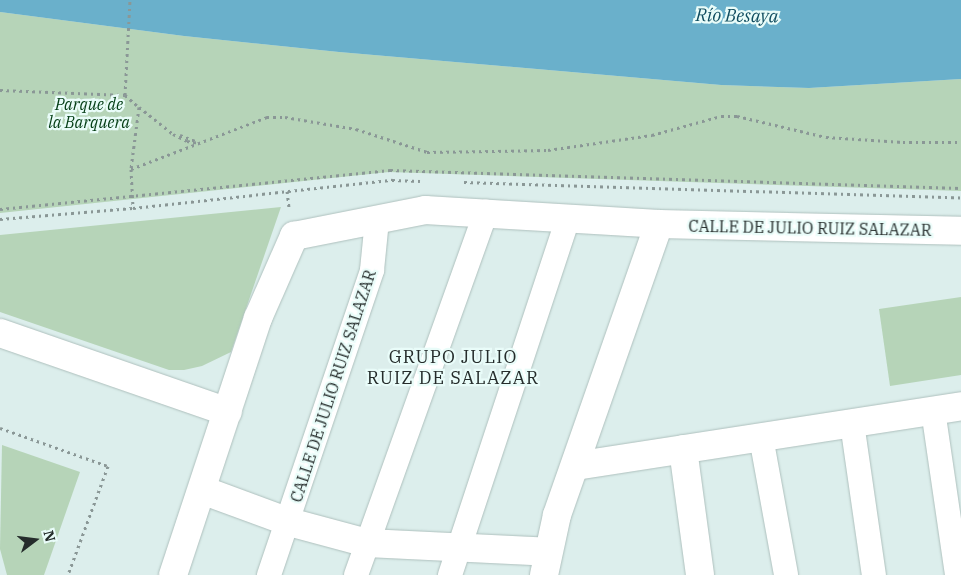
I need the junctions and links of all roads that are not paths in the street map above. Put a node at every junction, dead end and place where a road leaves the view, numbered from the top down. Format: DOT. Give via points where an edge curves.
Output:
graph roads {
  1 [pos="486,212"];
  2 [pos="568,218"];
  3 [pos="377,220"];
  4 [pos="659,224"];
  5 [pos="961,231"];
  6 [pos="0,333"];
  7 [pos="961,406"];
  8 [pos="933,410"];
  9 [pos="228,412"];
  10 [pos="852,423"];
  11 [pos="761,437"];
  12 [pos="683,449"];
  13 [pos="575,466"];
  14 [pos="202,490"];
  15 [pos="556,515"];
  16 [pos="289,522"];
  17 [pos="367,543"];
  18 [pos="460,547"];
  19 [pos="546,564"];
  20 [pos="173,575"];
  21 [pos="270,575"];
  22 [pos="356,575"];
  23 [pos="450,575"];
  24 [pos="562,575"];
  25 [pos="700,575"];
  26 [pos="786,575"];
  27 [pos="874,575"];
  28 [pos="957,575"];
  1 -- 2 [label="street, CALLE DE JULIO RUIZ SALAZAR"];
  1 -- 3 [label="street, CALLE DE JULIO RUIZ SALAZAR" via="424,210"];
  1 -- 17 [label="street"];
  2 -- 4 [label="street, CALLE DE JULIO RUIZ SALAZAR"];
  2 -- 18 [label="street"];
  3 -- 9 [label="street, CALLE DE JULIO RUIZ SALAZAR" via="294,236 258,318"];
  3 -- 16 [label="street, CALLE DE JULIO RUIZ SALAZAR" via="372,270"];
  4 -- 5 [label="street, CALLE DE JULIO RUIZ SALAZAR"];
  4 -- 13 [label="street, CALLE DE JULIO RUIZ SALAZAR"];
  6 -- 9 [label="street"];
  7 -- 8 [label="street"];
  8 -- 10 [label="street"];
  8 -- 28 [label="street"];
  9 -- 14 [label="street"];
  10 -- 11 [label="street"];
  10 -- 27 [label="street"];
  11 -- 12 [label="street"];
  11 -- 26 [label="street"];
  12 -- 13 [label="street"];
  12 -- 25 [label="street"];
  13 -- 15 [label="street, CALLE DE JULIO RUIZ SALAZAR"];
  14 -- 16 [label="street, CALLE DE JULIO RUIZ SALAZAR"];
  14 -- 20 [label="street"];
  15 -- 19 [label="street, CALLE DE JULIO RUIZ SALAZAR"];
  15 -- 24 [label="street, CALLE DE JULIO RUIZ SALAZAR"];
  16 -- 17 [label="street, CALLE DE JULIO RUIZ SALAZAR"];
  16 -- 21 [label="street, CALLE DE JULIO RUIZ SALAZAR"];
  17 -- 18 [label="street, CALLE DE JULIO RUIZ SALAZAR"];
  17 -- 22 [label="street"];
  18 -- 19 [label="street, CALLE DE JULIO RUIZ SALAZAR"];
  18 -- 23 [label="street"];
}
